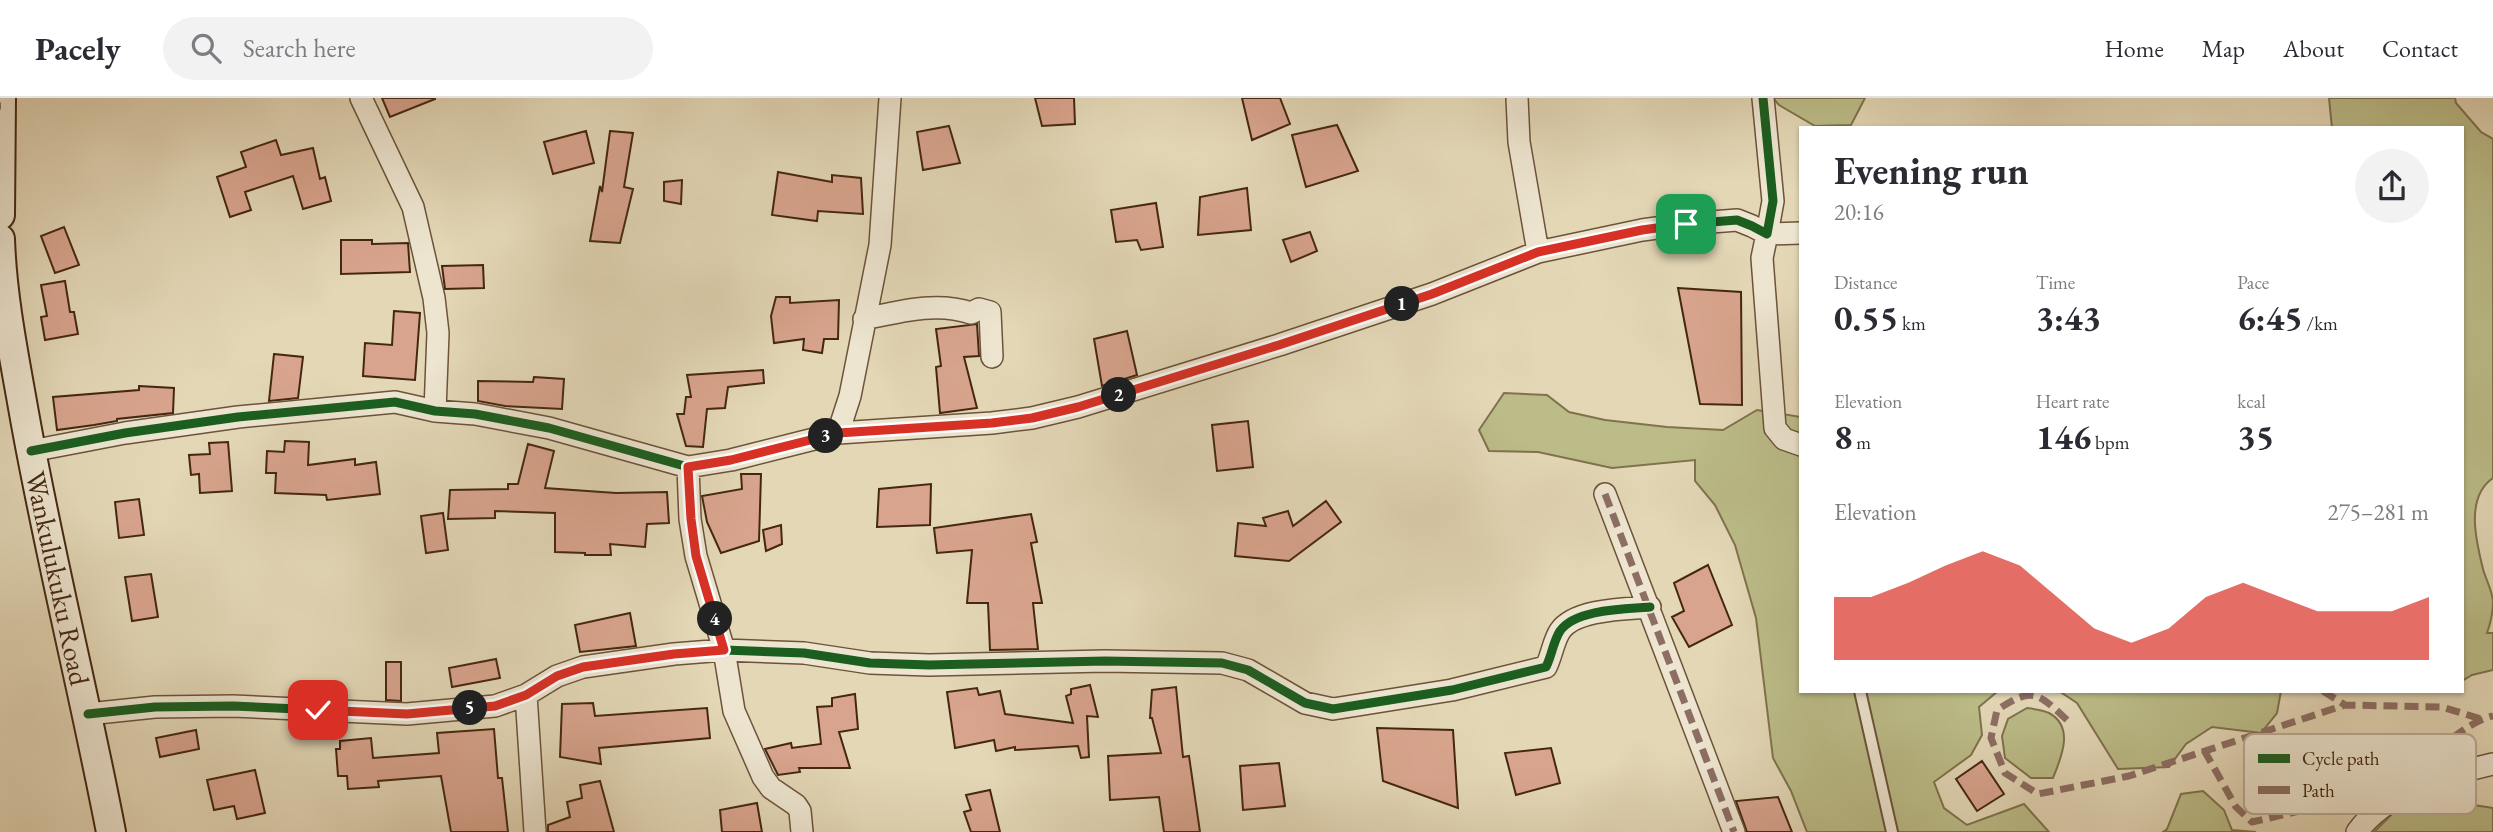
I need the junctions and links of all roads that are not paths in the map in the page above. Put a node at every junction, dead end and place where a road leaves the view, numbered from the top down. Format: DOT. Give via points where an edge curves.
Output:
graph roads {
  1 [pos="1,98"];
  2 [pos="361,98"];
  3 [pos="890,98"];
  4 [pos="1517,98"];
  5 [pos="1763,98"];
  6 [pos="0,215"];
  7 [pos="1799,233"];
  8 [pos="1767,234"];
  9 [pos="0,239"];
  10 [pos="1538,252"];
  11 [pos="864,318"];
  12 [pos="992,357"];
  13 [pos="8,371"];
  14 [pos="435,411"];
  15 [pos="838,433"];
  16 [pos="1799,443"];
  17 [pos="31,451"];
  18 [pos="688,467"];
  19 [pos="1605,494"];
  20 [pos="1650,607"];
  21 [pos="724,650"];
  22 [pos="1860,693"];
  23 [pos="526,695"];
  24 [pos="88,714"];
  25 [pos="2373,814"];
  26 [pos="111,832"];
  27 [pos="535,832"];
  28 [pos="802,832"];
  29 [pos="1734,832"];
  30 [pos="1892,832"];
  31 [pos="2357,832"];
  1 -- 6 [label="main road"];
  2 -- 14 [label="street" via="413,207 438,333"];
  3 -- 11 [label="street" via="880,245"];
  4 -- 10 [label="street" via="1519,142"];
  5 -- 8 [label="street" via="1773,201"];
  7 -- 8 [label="street"];
  8 -- 10 [label="street" via="1737,220 1686,224"];
  8 -- 16 [label="street" via="1762,258 1775,428 1784,439"];
  9 -- 13 [label="main road, Wankulukuku Road"];
  10 -- 15 [label="street" via="1419,298 1078,407 992,423"];
  11 -- 12 [label="street" via="914,309 990,312"];
  11 -- 15 [label="street" via="850,396"];
  13 -- 17 [label="main road, Wankulukuku Road"];
  14 -- 17 [label="street" via="395,402 238,416"];
  14 -- 18 [label="street" via="549,428"];
  15 -- 18 [label="street"];
  17 -- 24 [label="main road, Wankulukuku Road"];
  18 -- 21 [label="street" via="696,556"];
  19 -- 20 [label="street"];
  20 -- 21 [label="street" via="1590,613 1562,627 1546,667 1451,690 1333,709 1305,703 1248,670 1223,663 929,665"];
  20 -- 29 [label="street"];
  21 -- 23 [label="street" via="583,667"];
  21 -- 28 [label="street" via="734,711 743,734 771,788 800,811"];
  22 -- 30 [label="lane"];
  23 -- 24 [label="street" via="495,706 407,714 233,706"];
  23 -- 27 [label="street"];
  24 -- 26 [label="main road, Wankulukuku Road"];
  25 -- 31 [label="street"];
}
